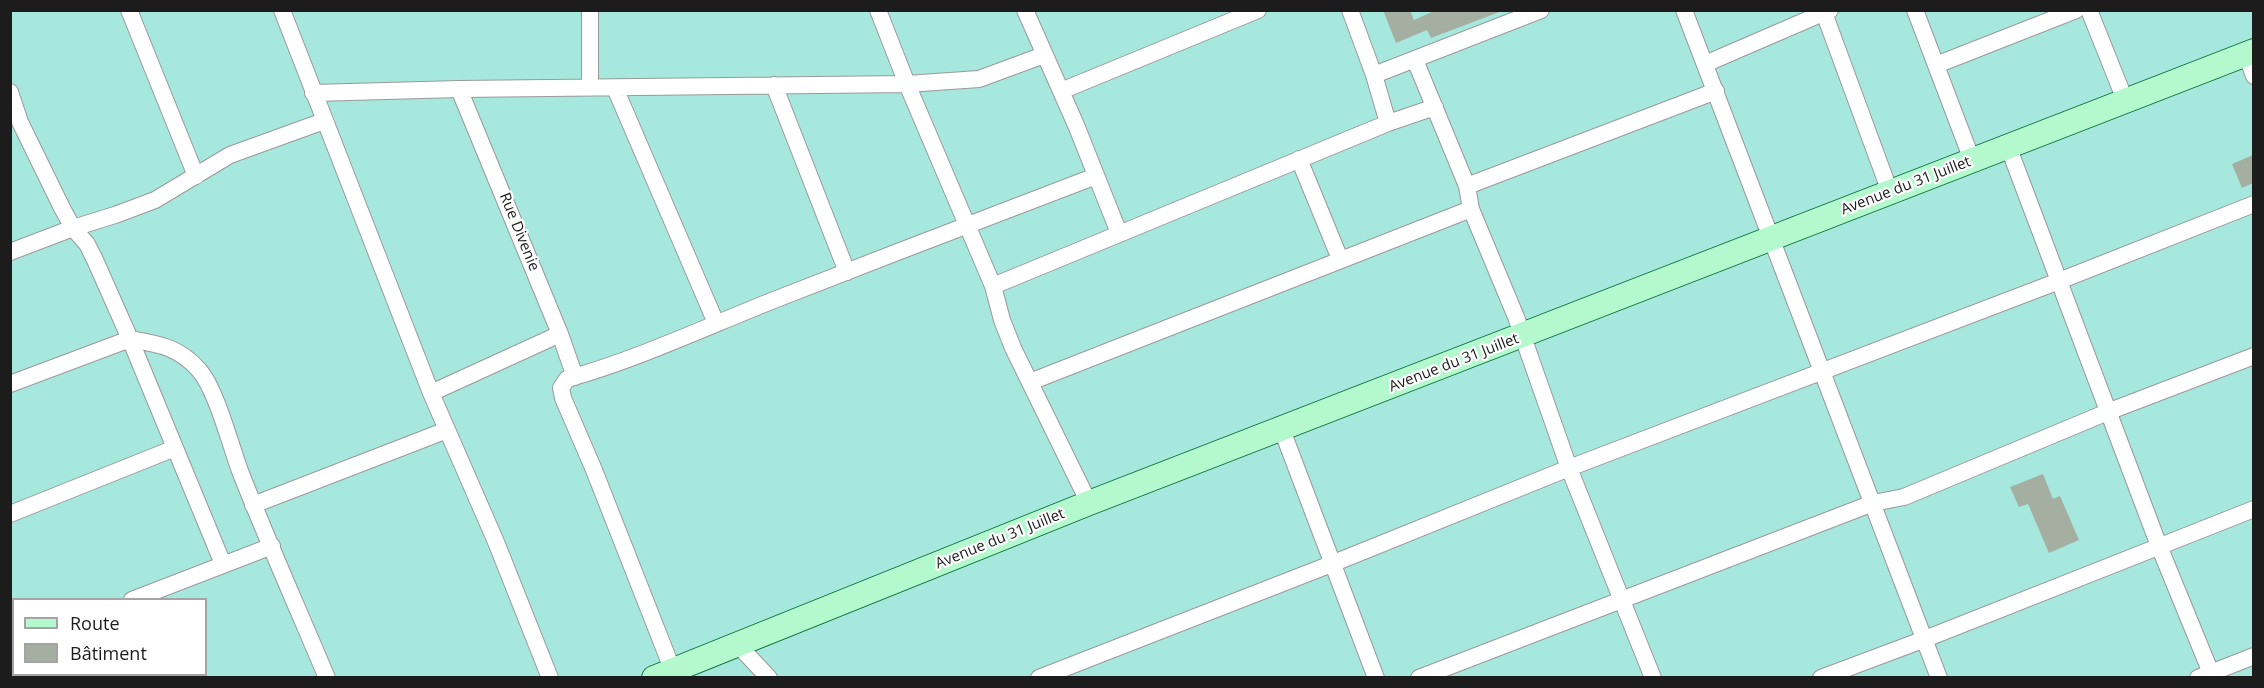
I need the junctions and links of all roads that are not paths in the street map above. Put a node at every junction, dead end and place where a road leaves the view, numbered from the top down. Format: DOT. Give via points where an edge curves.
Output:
graph roads {
  1 [pos="129,10"];
  2 [pos="282,10"];
  3 [pos="590,10"];
  4 [pos="878,10"];
  5 [pos="1025,10"];
  6 [pos="1258,10"];
  7 [pos="1350,10"];
  8 [pos="1541,10"];
  9 [pos="1684,10"];
  10 [pos="1915,10"];
  11 [pos="2076,10"];
  12 [pos="2089,10"];
  13 [pos="1826,11"];
  14 [pos="2050,15"];
  15 [pos="1044,55"];
  16 [pos="1415,60"];
  17 [pos="2251,60"];
  18 [pos="1705,64"];
  19 [pos="1936,65"];
  20 [pos="1374,75"];
  21 [pos="907,84"];
  22 [pos="774,85"];
  23 [pos="590,88"];
  24 [pos="615,88"];
  25 [pos="459,89"];
  26 [pos="1061,91"];
  27 [pos="1716,91"];
  28 [pos="10,92"];
  29 [pos="313,93"];
  30 [pos="2124,100"];
  31 [pos="1435,107"];
  32 [pos="324,121"];
  33 [pos="1388,123"];
  34 [pos="15,124"];
  35 [pos="2008,146"];
  36 [pos="1299,159"];
  37 [pos="1972,160"];
  38 [pos="196,176"];
  39 [pos="1096,176"];
  40 [pos="1467,186"];
  41 [pos="1890,192"];
  42 [pos="2253,204"];
  43 [pos="1471,209"];
  44 [pos="966,225"];
  45 [pos="73,228"];
  46 [pos="1119,233"];
  47 [pos="1771,238"];
  48 [pos="10,252"];
  49 [pos="1340,259"];
  50 [pos="847,272"];
  51 [pos="2059,281"];
  52 [pos="993,286"];
  53 [pos="716,323"];
  54 [pos="560,334"];
  55 [pos="1522,337"];
  56 [pos="130,339"];
  57 [pos="2253,356"];
  58 [pos="1822,373"];
  59 [pos="575,376"];
  60 [pos="1030,382"];
  61 [pos="10,384"];
  62 [pos="430,393"];
  63 [pos="2110,411"];
  64 [pos="447,430"];
  65 [pos="1282,430"];
  66 [pos="175,448"];
  67 [pos="1569,468"];
  68 [pos="1089,503"];
  69 [pos="1873,503"];
  70 [pos="254,505"];
  71 [pos="2253,509"];
  72 [pos="10,514"];
  73 [pos="272,546"];
  74 [pos="2159,546"];
  75 [pos="1334,563"];
  76 [pos="223,564"];
  77 [pos="153,596"];
  78 [pos="1621,600"];
  79 [pos="1925,639"];
  80 [pos="738,645"];
  81 [pos="2253,656"];
  82 [pos="664,674"];
  83 [pos="2207,676"];
  84 [pos="327,678"];
  85 [pos="550,678"];
  86 [pos="769,678"];
  87 [pos="1039,678"];
  88 [pos="1376,678"];
  89 [pos="1419,678"];
  90 [pos="1653,678"];
  91 [pos="1821,678"];
  92 [pos="1939,678"];
  1 -- 38 [label="street"];
  2 -- 29 [label="street"];
  3 -- 23 [label="street"];
  4 -- 21 [label="street"];
  5 -- 15 [label="street"];
  6 -- 26 [label="street"];
  7 -- 20 [label="street"];
  8 -- 16 [label="street"];
  9 -- 18 [label="street"];
  10 -- 19 [label="street"];
  11 -- 14 [label="street"];
  12 -- 30 [label="street"];
  13 -- 18 [label="street"];
  13 -- 41 [label="street"];
  14 -- 19 [label="street"];
  15 -- 21 [label="street" via="979,79"];
  15 -- 26 [label="street"];
  16 -- 20 [label="street"];
  16 -- 31 [label="street"];
  17 -- 30 [label="street, Avenue du 31 Juillet"];
  18 -- 27 [label="street"];
  19 -- 37 [label="street"];
  20 -- 33 [label="street"];
  21 -- 22 [label="street"];
  21 -- 44 [label="street"];
  22 -- 24 [label="street"];
  22 -- 50 [label="street"];
  23 -- 24 [label="street"];
  23 -- 25 [label="street"];
  24 -- 53 [label="street"];
  25 -- 29 [label="street"];
  25 -- 54 [label="street, Rue Divenie"];
  26 -- 39 [label="street"];
  27 -- 40 [label="street"];
  27 -- 47 [label="street"];
  28 -- 34 [label="street"];
  29 -- 32 [label="street"];
  30 -- 35 [label="street, Avenue du 31 Juillet"];
  31 -- 33 [label="street"];
  31 -- 40 [label="street"];
  32 -- 38 [label="street" via="230,155"];
  32 -- 62 [label="street"];
  33 -- 36 [label="street"];
  34 -- 45 [label="street"];
  35 -- 37 [label="street, Avenue du 31 Juillet"];
  35 -- 51 [label="street"];
  36 -- 46 [label="street"];
  36 -- 49 [label="street"];
  37 -- 41 [label="street, Avenue du 31 Juillet"];
  38 -- 45 [label="street" via="155,200"];
  39 -- 44 [label="street"];
  39 -- 46 [label="street"];
  40 -- 43 [label="street"];
  41 -- 47 [label="street, Avenue du 31 Juillet"];
  42 -- 51 [label="street"];
  43 -- 49 [label="street"];
  43 -- 55 [label="street"];
  44 -- 50 [label="street"];
  44 -- 52 [label="street"];
  45 -- 48 [label="street"];
  45 -- 56 [label="street" via="87,244"];
  46 -- 52 [label="street"];
  47 -- 55 [label="street, Avenue du 31 Juillet"];
  47 -- 58 [label="street"];
  49 -- 60 [label="street"];
  50 -- 53 [label="street"];
  51 -- 58 [label="street"];
  51 -- 63 [label="street"];
  52 -- 60 [label="street" via="1002,320"];
  53 -- 59 [label="street"];
  54 -- 59 [label="street, Rue Divenie"];
  54 -- 62 [label="street"];
  55 -- 65 [label="street, Avenue du 31 Juillet"];
  55 -- 67 [label="street"];
  56 -- 61 [label="street"];
  56 -- 66 [label="street"];
  56 -- 70 [label="street" via="180,352 201,371"];
  57 -- 63 [label="street"];
  58 -- 67 [label="street"];
  58 -- 69 [label="street"];
  59 -- 82 [label="street" via="561,388 563,398 594,470"];
  60 -- 68 [label="street"];
  62 -- 64 [label="street"];
  63 -- 69 [label="street" via="1904,497"];
  63 -- 74 [label="street"];
  64 -- 70 [label="street"];
  64 -- 85 [label="street"];
  65 -- 68 [label="street, Avenue du 31 Juillet"];
  65 -- 75 [label="street"];
  66 -- 72 [label="street"];
  66 -- 76 [label="street"];
  67 -- 75 [label="street"];
  67 -- 78 [label="street"];
  68 -- 80 [label="street, Avenue du 31 Juillet"];
  69 -- 78 [label="street"];
  69 -- 79 [label="street"];
  70 -- 73 [label="street"];
  71 -- 74 [label="street"];
  73 -- 76 [label="street"];
  73 -- 84 [label="street"];
  74 -- 79 [label="street"];
  74 -- 83 [label="street"];
  75 -- 87 [label="street"];
  75 -- 88 [label="street"];
  76 -- 77 [label="street"];
  78 -- 89 [label="street"];
  78 -- 90 [label="street"];
  79 -- 91 [label="street"];
  79 -- 92 [label="street"];
  80 -- 82 [label="street, Avenue du 31 Juillet"];
  80 -- 86 [label="street"];
  81 -- 83 [label="street"];
}
